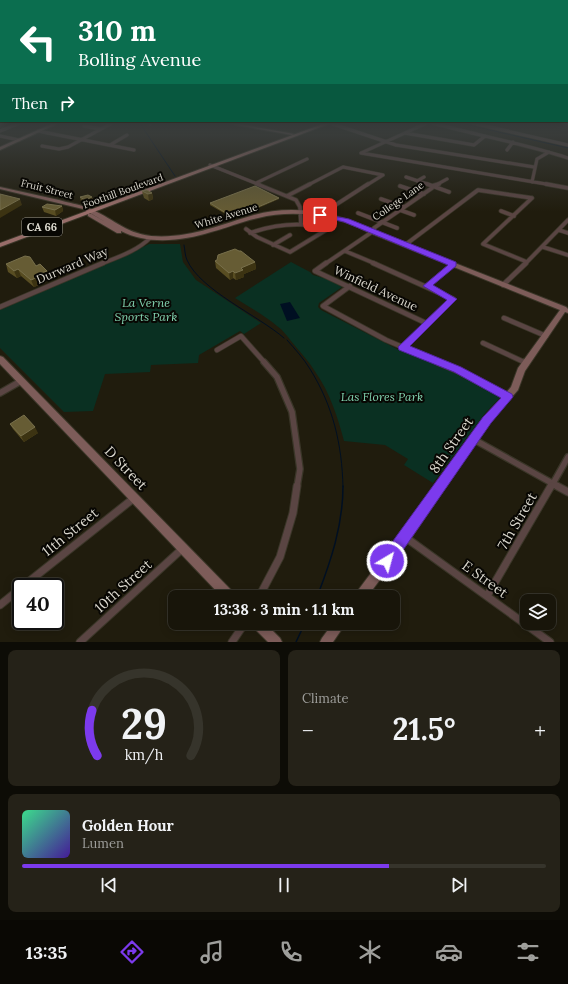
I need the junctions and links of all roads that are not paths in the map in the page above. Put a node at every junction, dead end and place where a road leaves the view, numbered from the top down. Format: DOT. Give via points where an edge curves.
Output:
graph roads {
  1 [pos="248,152"];
  2 [pos="363,152"];
  3 [pos="440,152"];
  4 [pos="549,152"];
  5 [pos="568,158"];
  6 [pos="307,159"];
  7 [pos="211,166"];
  8 [pos="534,167"];
  9 [pos="406,177"];
  10 [pos="424,177"];
  11 [pos="448,179"];
  12 [pos="417,181"];
  13 [pos="532,182"];
  14 [pos="256,183"];
  15 [pos="400,186"];
  16 [pos="432,186"];
  17 [pos="568,188"];
  18 [pos="0,189"];
  19 [pos="448,192"];
  20 [pos="424,194"];
  21 [pos="287,196"];
  22 [pos="381,199"];
  23 [pos="404,207"];
  24 [pos="400,210"];
  25 [pos="88,211"];
  26 [pos="501,211"];
  27 [pos="358,213"];
  28 [pos="300,215"];
  29 [pos="320,215"];
  30 [pos="414,215"];
  31 [pos="514,216"];
  32 [pos="568,220"];
  33 [pos="382,222"];
  34 [pos="301,224"];
  35 [pos="397,228"];
  36 [pos="246,229"];
  37 [pos="559,230"];
  38 [pos="372,232"];
  39 [pos="250,233"];
  40 [pos="568,233"];
  41 [pos="290,235"];
  42 [pos="148,239"];
  43 [pos="0,242"];
  44 [pos="273,245"];
  45 [pos="405,245"];
  46 [pos="0,246"];
  47 [pos="543,247"];
  48 [pos="345,251"];
  49 [pos="568,255"];
  50 [pos="527,262"];
  51 [pos="453,264"];
  52 [pos="315,271"];
  53 [pos="503,285"];
  54 [pos="350,286"];
  55 [pos="428,286"];
  56 [pos="0,307"];
  57 [pos="566,310"];
  58 [pos="504,318"];
  59 [pos="428,324"];
  60 [pos="546,336"];
  61 [pos="483,343"];
  62 [pos="403,347"];
  63 [pos="217,350"];
  64 [pos="0,359"];
  65 [pos="526,363"];
  66 [pos="21,381"];
  67 [pos="0,393"];
  68 [pos="508,397"];
  69 [pos="473,439"];
  70 [pos="568,457"];
  71 [pos="553,483"];
  72 [pos="568,492"];
  73 [pos="134,498"];
  74 [pos="405,537"];
  75 [pos="183,548"];
  76 [pos="34,578"];
  77 [pos="223,590"];
  78 [pos="263,590"];
  79 [pos="365,590"];
  80 [pos="12,596"];
  81 [pos="487,596"];
  82 [pos="0,605"];
  83 [pos="240,630"];
  84 [pos="264,630"];
  85 [pos="335,630"];
  86 [pos="80,642"];
  87 [pos="232,642"];
  88 [pos="276,642"];
  89 [pos="326,642"];
  90 [pos="550,642"];
  1 -- 7 [label="main road, Foothill Boulevard / CA 66"];
  2 -- 13 [label="street" via="361,153"];
  3 -- 8 [label="street"];
  4 -- 5 [label="street"];
  4 -- 8 [label="street" via="537,159"];
  6 -- 14 [label="street"];
  7 -- 14 [label="street"];
  7 -- 25 [label="main road, Foothill Boulevard / CA 66"];
  8 -- 13 [label="street"];
  9 -- 12 [label="street"];
  10 -- 12 [label="street"];
  11 -- 16 [label="street"];
  12 -- 16 [label="street"];
  13 -- 17 [label="street"];
  14 -- 21 [label="street"];
  15 -- 20 [label="street"];
  16 -- 19 [label="street"];
  16 -- 20 [label="street, College Lane"];
  18 -- 25 [label="street, Fruit Street"];
  20 -- 23 [label="street, College Lane"];
  21 -- 28 [label="street" via="296,200 300,207"];
  21 -- 29 [label="street" via="343,167 383,175"];
  22 -- 23 [label="street"];
  23 -- 24 [label="street, College Lane"];
  24 -- 30 [label="street"];
  24 -- 33 [label="street, College Lane"];
  25 -- 42 [label="street, White Avenue" via="120,233"];
  25 -- 43 [label="main road, Foothill Boulevard / CA 66"];
  25 -- 46 [label="main road, Foothill Boulevard / CA 66"];
  26 -- 31 [label="street"];
  27 -- 33 [label="street"];
  28 -- 29 [label="street, White Avenue"];
  28 -- 34 [label="street"];
  28 -- 38 [label="street, White Avenue" via="331,220"];
  28 -- 42 [label="street, White Avenue" via="260,220 194,240 180,242"];
  29 -- 38 [label="street, White Avenue" via="346,221"];
  31 -- 45 [label="street" via="532,198 478,190"];
  31 -- 50 [label="street" via="483,244"];
  32 -- 37 [label="street"];
  33 -- 35 [label="street"];
  33 -- 38 [label="street, College Lane"];
  34 -- 39 [label="street" via="278,225"];
  34 -- 44 [label="street" via="329,228 290,252"];
  36 -- 39 [label="street"];
  37 -- 40 [label="street"];
  37 -- 47 [label="street"];
  38 -- 45 [label="street, White Avenue"];
  38 -- 48 [label="street, College Lane"];
  39 -- 44 [label="street"];
  41 -- 44 [label="street"];
  42 -- 56 [label="street, Durward Way" via="134,250"];
  45 -- 51 [label="street, White Avenue"];
  47 -- 49 [label="street"];
  47 -- 50 [label="street"];
  48 -- 52 [label="street, College Lane"];
  48 -- 55 [label="street"];
  50 -- 53 [label="street"];
  51 -- 53 [label="street, White Avenue"];
  51 -- 55 [label="street"];
  52 -- 54 [label="street, Winfield Avenue"];
  53 -- 57 [label="street, White Avenue"];
  54 -- 59 [label="street, Winfield Avenue"];
  54 -- 62 [label="street" via="323,306"];
  55 -- 59 [label="street" via="453,299"];
  57 -- 60 [label="street, 8th Street"];
  58 -- 60 [label="street"];
  59 -- 62 [label="street"];
  60 -- 65 [label="street, 8th Street"];
  61 -- 65 [label="street"];
  62 -- 68 [label="street" via="457,370"];
  63 -- 78 [label="street" via="241,336 277,377 292,412 300,469 293,512 280,557"];
  64 -- 66 [label="street, D Street"];
  65 -- 68 [label="street, 8th Street"];
  66 -- 67 [label="street"];
  66 -- 73 [label="street, D Street"];
  68 -- 69 [label="street, 8th Street"];
  69 -- 71 [label="street"];
  69 -- 74 [label="street, 8th Street"];
  70 -- 71 [label="street, 7th Street"];
  71 -- 72 [label="street"];
  71 -- 81 [label="street, 7th Street"];
  73 -- 75 [label="street, D Street"];
  73 -- 76 [label="street, 11th Street"];
  74 -- 79 [label="street, 8th Street"];
  74 -- 81 [label="street, E Street"];
  75 -- 77 [label="street, D Street"];
  75 -- 86 [label="street, 10th Street"];
  80 -- 82 [label="street, 11th Street"];
  81 -- 90 [label="street, E Street"];
  83 -- 87 [label="street"];
  84 -- 88 [label="street"];
  85 -- 89 [label="street"];
}
